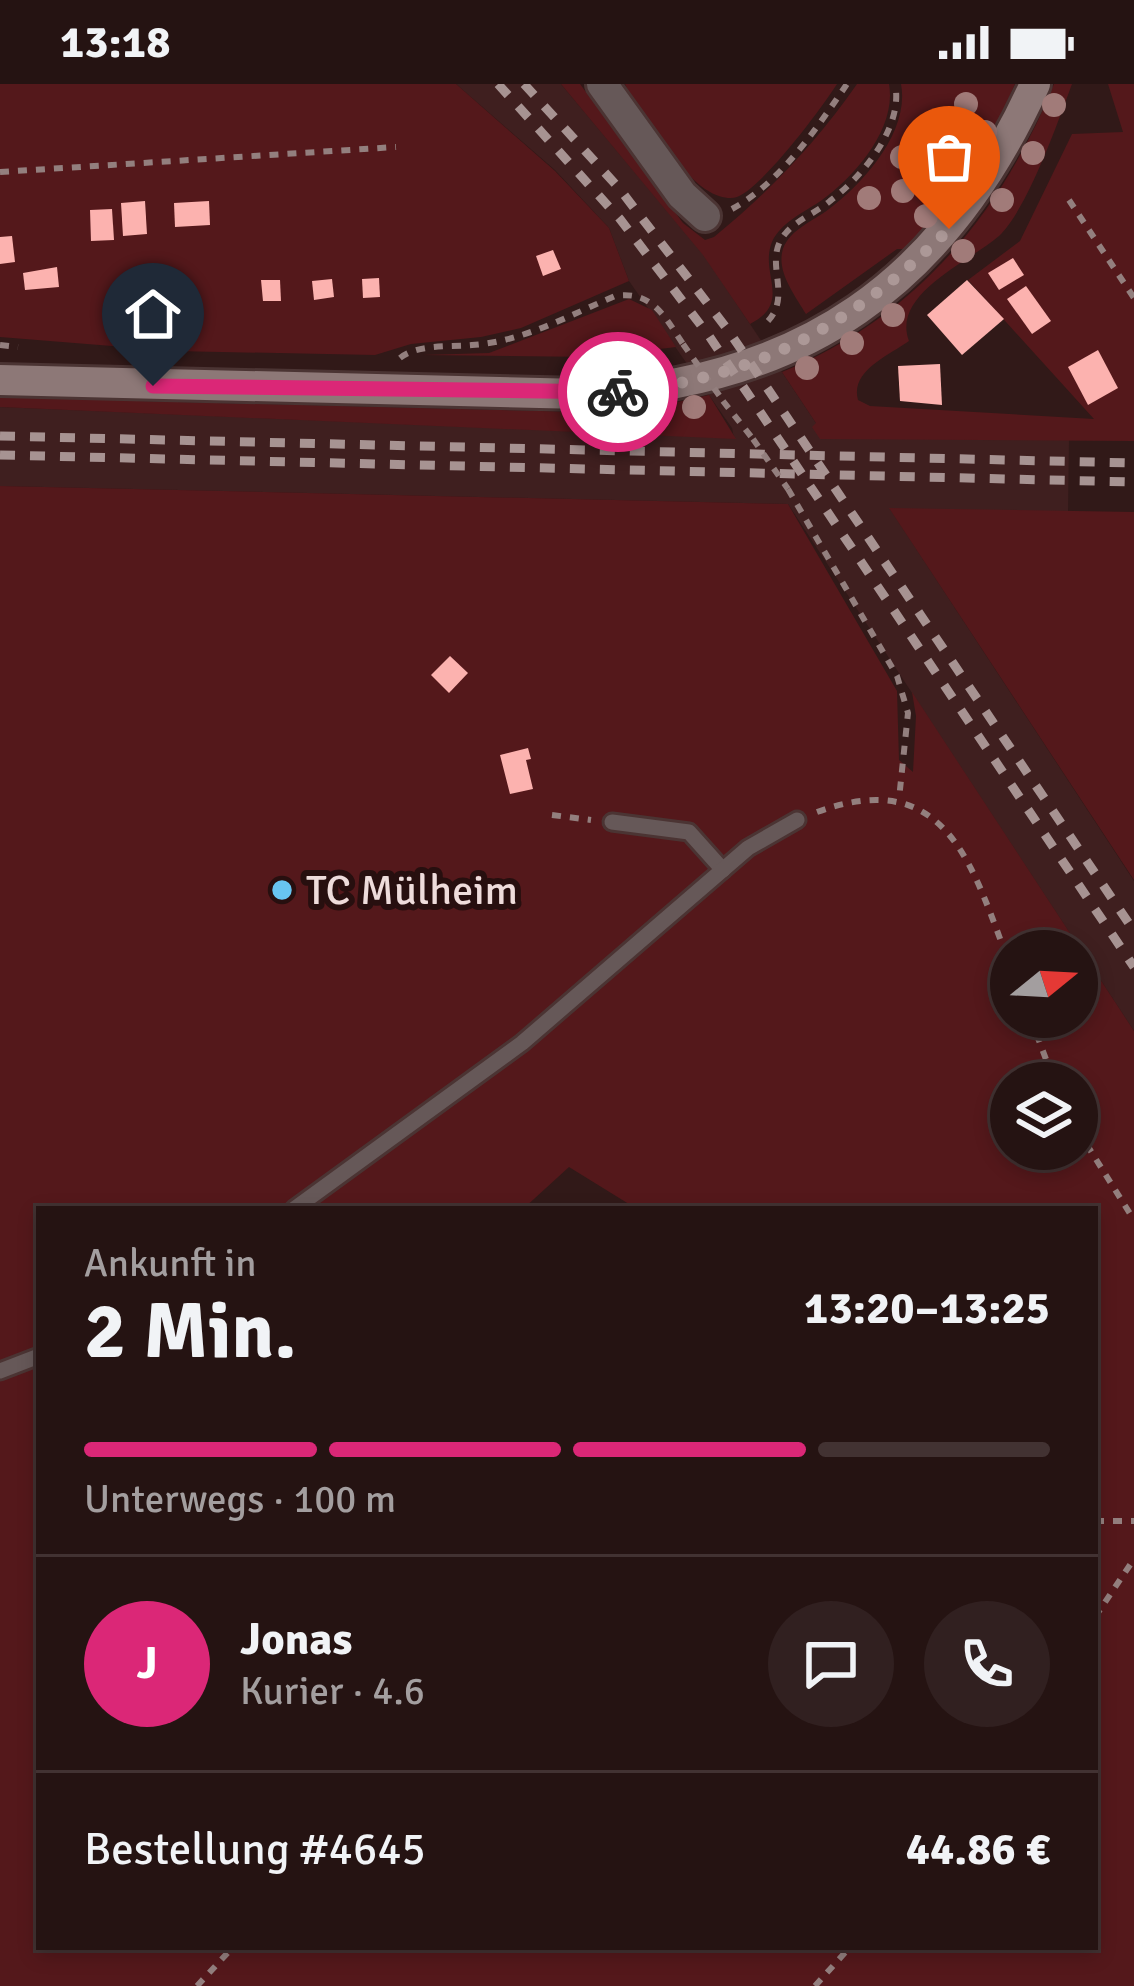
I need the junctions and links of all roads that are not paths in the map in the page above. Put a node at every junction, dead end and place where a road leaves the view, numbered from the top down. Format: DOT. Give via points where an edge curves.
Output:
graph roads {
  1 [pos="602,84"];
  2 [pos="1035,84"];
  3 [pos="705,216"];
  4 [pos="0,360"];
  5 [pos="0,380"];
  6 [pos="100,382"];
  7 [pos="797,820"];
  8 [pos="612,823"];
  9 [pos="722,870"];
  10 [pos="299,1206"];
  11 [pos="36,1357"];
  12 [pos="0,1371"];
  1 -- 3 [label="street"];
  2 -- 6 [label="street" via="1002,153 949,229 881,293 819,333 765,342 697,380 600,393"];
  4 -- 6 [label="street"];
  5 -- 6 [label="street"];
  7 -- 9 [label="lane"];
  8 -- 9 [label="lane" via="689,832"];
  9 -- 10 [label="lane" via="521,1043"];
  11 -- 12 [label="lane"];
}
